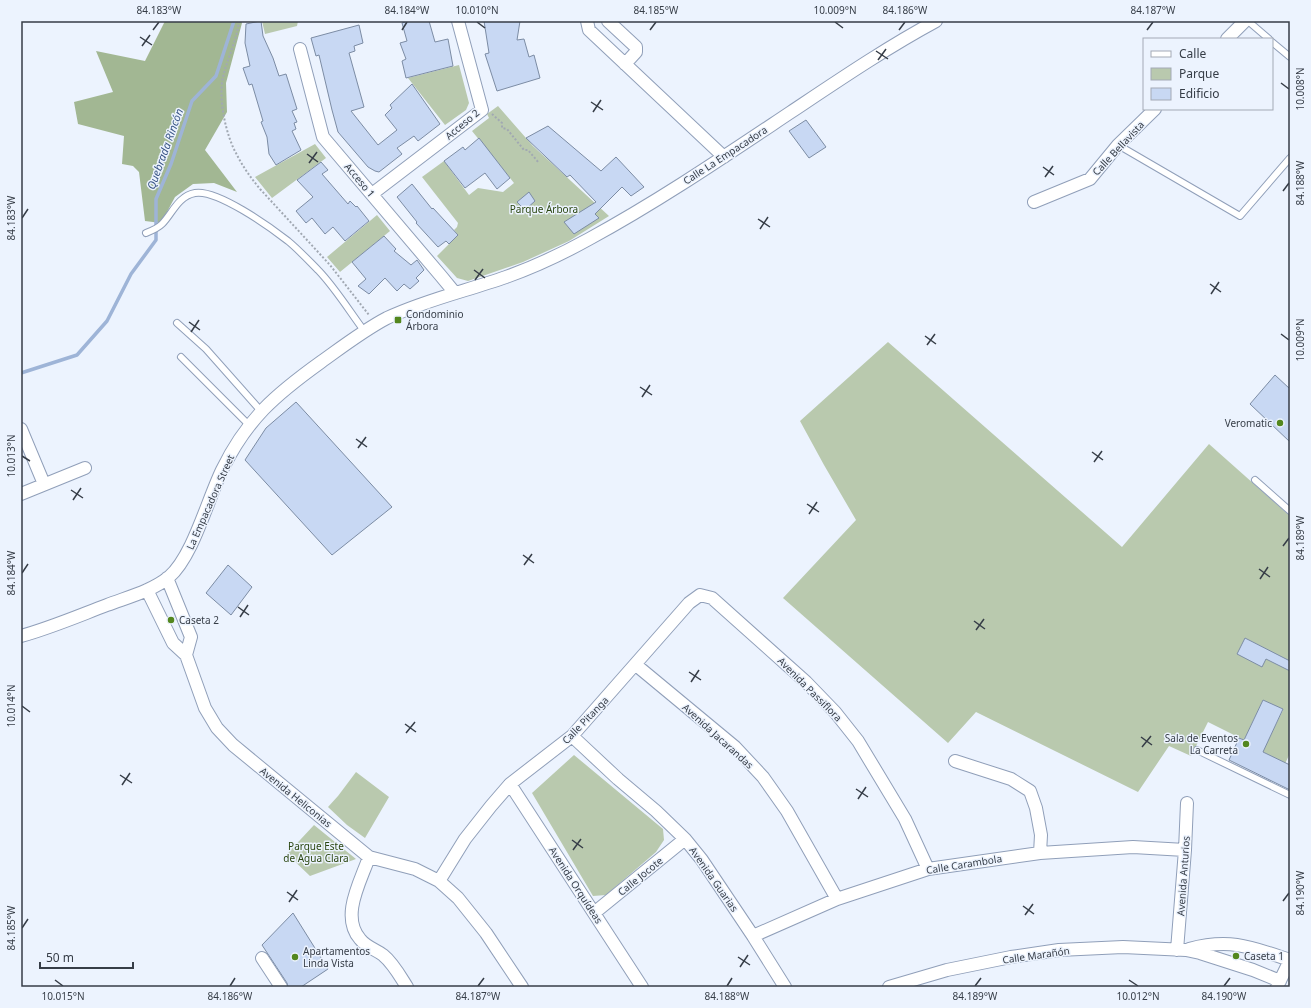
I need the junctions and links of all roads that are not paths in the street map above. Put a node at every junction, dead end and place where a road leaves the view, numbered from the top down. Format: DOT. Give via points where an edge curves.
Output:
graph roads {
  1 [pos="458,21"];
  2 [pos="587,21"];
  3 [pos="608,21"];
  4 [pos="936,21"];
  5 [pos="1246,21"];
  6 [pos="1228,38"];
  7 [pos="1268,38"];
  8 [pos="1273,43"];
  9 [pos="300,49"];
  10 [pos="1290,57"];
  11 [pos="625,64"];
  12 [pos="1154,110"];
  13 [pos="1118,145"];
  14 [pos="724,157"];
  15 [pos="1290,158"];
  16 [pos="372,194"];
  17 [pos="1034,202"];
  18 [pos="146,233"];
  19 [pos="455,293"];
  20 [pos="177,323"];
  21 [pos="365,332"];
  22 [pos="181,357"];
  23 [pos="261,411"];
  24 [pos="249,425"];
  25 [pos="21,429"];
  26 [pos="85,468"];
  27 [pos="1255,480"];
  28 [pos="44,484"];
  29 [pos="21,494"];
  30 [pos="1290,511"];
  31 [pos="167,578"];
  32 [pos="147,590"];
  33 [pos="700,595"];
  34 [pos="21,636"];
  35 [pos="186,655"];
  36 [pos="636,665"];
  37 [pos="572,736"];
  38 [pos="1196,750"];
  39 [pos="954,762"];
  40 [pos="510,784"];
  41 [pos="1290,795"];
  42 [pos="1187,803"];
  43 [pos="685,839"];
  44 [pos="1186,850"];
  45 [pos="1040,853"];
  46 [pos="369,857"];
  47 [pos="928,869"];
  48 [pos="439,881"];
  49 [pos="837,899"];
  50 [pos="594,913"];
  51 [pos="754,936"];
  52 [pos="1182,950"];
  53 [pos="262,958"];
  54 [pos="1289,965"];
  55 [pos="1278,984"];
  56 [pos="281,987"];
  57 [pos="406,987"];
  58 [pos="522,987"];
  59 [pos="642,987"];
  60 [pos="785,987"];
  61 [pos="890,987"];
  1 -- 16 [label="street, Acceso 2" via="482,110"];
  2 -- 11 [label="street" via="589,30"];
  3 -- 11 [label="street" via="636,47 636,52"];
  4 -- 14 [label="street, Calle La Empacadora" via="881,52"];
  5 -- 6 [label="street"];
  5 -- 7 [label="lane"];
  8 -- 10 [label="lane"];
  9 -- 16 [label="street, Acceso 1" via="323,137"];
  11 -- 14 [label="street"];
  12 -- 13 [label="street, Calle Bellavista"];
  13 -- 15 [label="lane" via="1240,216"];
  13 -- 17 [label="street, Calle Bellavista" via="1090,179"];
  14 -- 19 [label="street, La Empacadora Street" via="626,218 564,252 507,277"];
  16 -- 19 [label="street, Acceso 1"];
  18 -- 21 [label="lane" via="162,225 187,196 207,194 230,203 288,241 319,271"];
  19 -- 21 [label="street, La Empacadora Street" via="400,313"];
  20 -- 23 [label="lane" via="206,349"];
  21 -- 23 [label="street, La Empacadora Street" via="296,380"];
  22 -- 24 [label="lane"];
  23 -- 24 [label="street, La Empacadora Street"];
  24 -- 31 [label="street, La Empacadora Street" via="222,471 184,559"];
  25 -- 28 [label="street"];
  26 -- 28 [label="street"];
  27 -- 30 [label="lane"];
  28 -- 29 [label="street"];
  31 -- 32 [label="street, La Empacadora Street"];
  31 -- 35 [label="street" via="191,637"];
  32 -- 34 [label="street, La Empacadora Street"];
  32 -- 35 [label="street, Avenida Heliconias" via="173,643"];
  33 -- 36 [label="street, Calle Pitanga" via="689,603"];
  33 -- 47 [label="street, Avenida Passiflora" via="717,602 806,682 835,712 858,740 905,819"];
  35 -- 46 [label="street, Avenida Heliconias" via="205,708 217,728 233,745"];
  36 -- 37 [label="street, Calle Pitanga"];
  36 -- 49 [label="street, Avenida Jacarandas" via="735,748 763,776 787,811"];
  37 -- 40 [label="street, Calle Pitanga"];
  37 -- 43 [label="street, Avenida Guarias"];
  38 -- 41 [label="lane"];
  39 -- 45 [label="street" via="1011,779 1030,791 1041,835"];
  40 -- 48 [label="street, Calle Pitanga" via="465,839"];
  40 -- 50 [label="street, Avenida Orquídeas"];
  42 -- 44 [label="street, Avenida Anturios"];
  43 -- 50 [label="street, Calle Jocote"];
  43 -- 51 [label="street, Avenida Guarias"];
  44 -- 45 [label="street, Calle Carambola" via="1133,847"];
  44 -- 52 [label="street, Avenida Anturios"];
  45 -- 47 [label="street, Calle Carambola"];
  46 -- 48 [label="street, Avenida Heliconias" via="415,869"];
  46 -- 57 [label="street" via="354,899 351,916 353,927 359,939 389,961"];
  47 -- 49 [label="street, Calle Carambola"];
  48 -- 58 [label="street, Avenida Heliconias" via="458,898 486,933"];
  49 -- 51 [label="street, Calle Carambola"];
  50 -- 59 [label="street, Avenida Orquídeas"];
  51 -- 60 [label="street, Avenida Guarias"];
  52 -- 54 [label="street, Calle Marañón" via="1221,943 1245,945"];
  52 -- 55 [label="street, Calle Marañón" via="1253,970"];
  52 -- 61 [label="street, Calle Marañón" via="1123,947 1059,950 947,970"];
  53 -- 56 [label="street"];
  54 -- 55 [label="street"];
}
